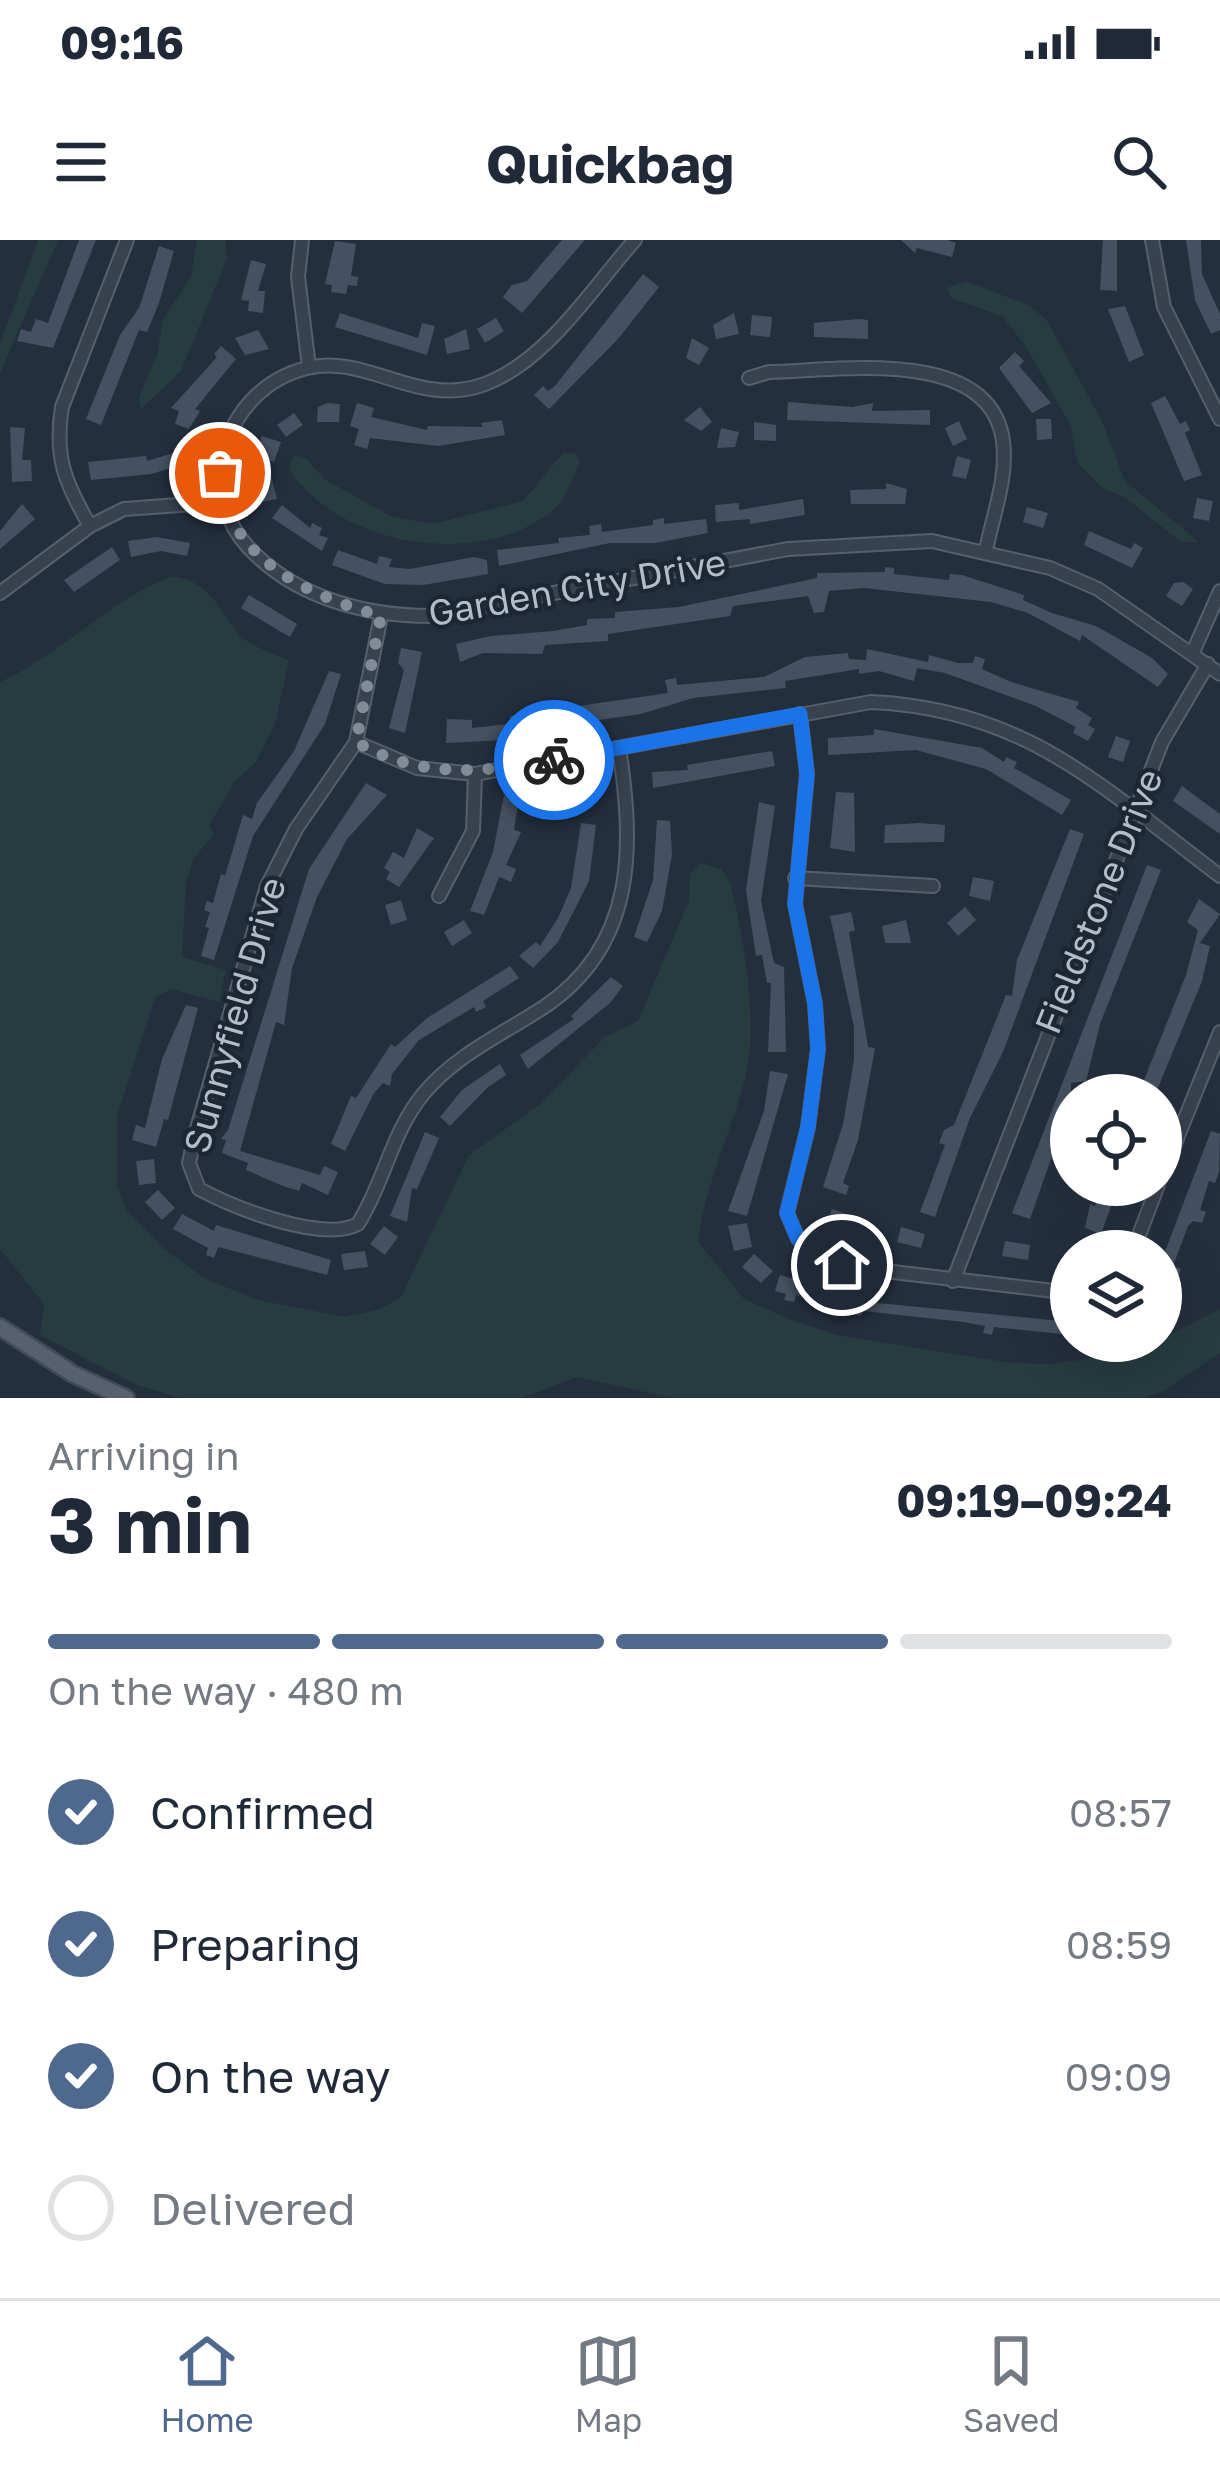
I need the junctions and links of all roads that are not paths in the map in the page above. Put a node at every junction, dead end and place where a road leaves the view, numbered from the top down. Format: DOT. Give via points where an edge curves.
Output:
graph roads {
  1 [pos="127,240"];
  2 [pos="302,240"];
  3 [pos="635,240"];
  4 [pos="1152,240"];
  5 [pos="309,367"];
  6 [pos="748,379"];
  7 [pos="1220,419"];
  8 [pos="221,502"];
  9 [pos="90,526"];
  10 [pos="986,550"];
  11 [pos="1220,591"];
  12 [pos="0,593"];
  13 [pos="381,616"];
  14 [pos="1193,652"];
  15 [pos="1208,664"];
  16 [pos="1220,674"];
  17 [pos="800,714"];
  18 [pos="356,742"];
  19 [pos="619,748"];
  20 [pos="475,774"];
  21 [pos="1134,811"];
  22 [pos="1220,876"];
  23 [pos="795,878"];
  24 [pos="933,886"];
  25 [pos="439,896"];
  26 [pos="1220,1032"];
  27 [pos="1182,1127"];
  28 [pos="953,1281"];
  29 [pos="1050,1291"];
  30 [pos="0,1327"];
  31 [pos="126,1398"];
  1 -- 9 [label="street" via="58,432 63,479"];
  2 -- 5 [label="street" via="298,277"];
  3 -- 5 [label="street" via="542,345 490,382 422,391"];
  4 -- 7 [label="street" via="1164,307"];
  5 -- 8 [label="street" via="271,383 237,418 222,455"];
  6 -- 10 [label="street" via="919,370 975,391 1003,435"];
  8 -- 9 [label="street" via="124,509"];
  8 -- 13 [label="street, Garden City Drive" via="247,546 270,565 310,591"];
  9 -- 12 [label="street"];
  10 -- 13 [label="street, Garden City Drive" via="932,541 839,542 431,616"];
  10 -- 14 [label="street, Garden City Drive" via="1098,589"];
  11 -- 14 [label="street"];
  13 -- 18 [label="street, Sunnyfield Drive"];
  14 -- 15 [label="street, Garden City Drive"];
  15 -- 16 [label="street, Garden City Drive"];
  15 -- 21 [label="street, Fieldstone Drive" via="1175,712"];
  17 -- 19 [label="street"];
  17 -- 21 [label="street" via="872,702 982,718 1056,753"];
  17 -- 23 [label="street" via="807,774"];
  18 -- 19 [label="street, Sunnyfield Drive" via="267,886 189,1163 199,1189 328,1232 358,1224 400,1125 427,1090 461,1058 550,1003 601,946 630,851"];
  18 -- 20 [label="street" via="417,768"];
  19 -- 20 [label="street"];
  20 -- 25 [label="street" via="472,831"];
  21 -- 22 [label="street"];
  21 -- 28 [label="street, Fieldstone Drive"];
  23 -- 24 [label="street"];
  23 -- 28 [label="street" via="818,1049 808,1127 788,1192 790,1225 813,1251 842,1265"];
  26 -- 27 [label="street"];
  28 -- 29 [label="street"];
  30 -- 31 [label="main road"];
}
